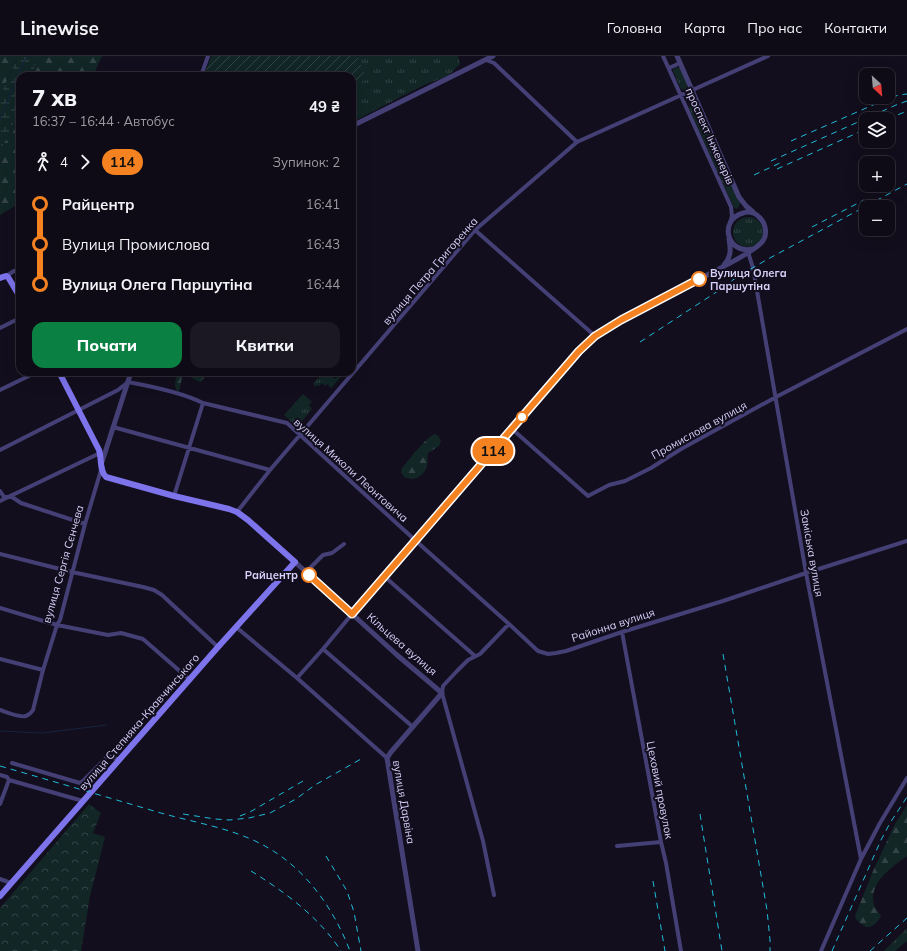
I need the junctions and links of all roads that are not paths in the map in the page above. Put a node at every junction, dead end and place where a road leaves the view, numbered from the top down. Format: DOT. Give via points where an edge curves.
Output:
graph roads {
  1 [pos="208,56"];
  2 [pos="493,56"];
  3 [pos="663,56"];
  4 [pos="677,56"];
  5 [pos="768,56"];
  6 [pos="486,60"];
  7 [pos="680,63"];
  8 [pos="669,68"];
  9 [pos="202,72"];
  10 [pos="692,90"];
  11 [pos="681,95"];
  12 [pos="356,124"];
  13 [pos="577,142"];
  14 [pos="741,201"];
  15 [pos="755,214"];
  16 [pos="734,217"];
  17 [pos="729,226"];
  18 [pos="475,230"];
  19 [pos="729,236"];
  20 [pos="749,251"];
  21 [pos="720,268"];
  22 [pos="16,271"];
  23 [pos="3,277"];
  24 [pos="16,290"];
  25 [pos="16,320"];
  26 [pos="0,328"];
  27 [pos="907,329"];
  28 [pos="595,336"];
  29 [pos="356,369"];
  30 [pos="29,376"];
  31 [pos="61,376"];
  32 [pos="130,376"];
  33 [pos="350,376"];
  34 [pos="128,382"];
  35 [pos="0,390"];
  36 [pos="776,397"];
  37 [pos="203,403"];
  38 [pos="79,410"];
  39 [pos="113,427"];
  40 [pos="512,429"];
  41 [pos="300,435"];
  42 [pos="189,448"];
  43 [pos="0,450"];
  44 [pos="100,453"];
  45 [pos="101,467"];
  46 [pos="270,470"];
  47 [pos="0,491"];
  48 [pos="174,496"];
  49 [pos="7,497"];
  50 [pos="0,501"];
  51 [pos="237,512"];
  52 [pos="84,524"];
  53 [pos="416,541"];
  54 [pos="907,541"];
  55 [pos="344,544"];
  56 [pos="0,554"];
  57 [pos="295,562"];
  58 [pos="72,572"];
  59 [pos="306,572"];
  60 [pos="806,573"];
  61 [pos="385,577"];
  62 [pos="0,608"];
  63 [pos="352,614"];
  64 [pos="509,624"];
  65 [pos="57,625"];
  66 [pos="236,627"];
  67 [pos="622,632"];
  68 [pos="218,647"];
  69 [pos="323,649"];
  70 [pos="475,656"];
  71 [pos="0,659"];
  72 [pos="43,670"];
  73 [pos="297,678"];
  74 [pos="190,680"];
  75 [pos="442,693"];
  76 [pos="0,710"];
  77 [pos="412,726"];
  78 [pos="387,758"];
  79 [pos="120,760"];
  80 [pos="12,763"];
  81 [pos="0,775"];
  82 [pos="907,778"];
  83 [pos="9,780"];
  84 [pos="83,801"];
  85 [pos="0,804"];
  86 [pos="661,842"];
  87 [pos="617,846"];
  88 [pos="861,859"];
  89 [pos="0,879"];
  90 [pos="11,883"];
  91 [pos="494,895"];
  92 [pos="0,896"];
  93 [pos="418,951"];
  94 [pos="681,951"];
  95 [pos="820,951"];
  1 -- 9 [label="street"];
  2 -- 6 [label="street"];
  3 -- 8 [label="street, проспект Інженерів"];
  4 -- 7 [label="street, проспект Інженерів"];
  5 -- 10 [label="street, вулиця Петра Григоренка"];
  6 -- 12 [label="street"];
  6 -- 13 [label="street" via="494,63"];
  7 -- 8 [label="street"];
  7 -- 10 [label="street, проспект Інженерів"];
  8 -- 11 [label="street, проспект Інженерів"];
  10 -- 11 [label="street, вулиця Петра Григоренка"];
  10 -- 14 [label="street, проспект Інженерів"];
  11 -- 13 [label="street, вулиця Петра Григоренка"];
  11 -- 17 [label="street, проспект Інженерів" via="731,207"];
  13 -- 18 [label="street, вулиця Петра Григоренка"];
  14 -- 15 [label="street, проспект Інженерів"];
  14 -- 16 [label="street"];
  15 -- 16 [label="street" via="744,212"];
  15 -- 20 [label="street" via="766,228 765,235 758,246"];
  16 -- 17 [label="street"];
  17 -- 19 [label="street"];
  18 -- 28 [label="street"];
  18 -- 29 [label="street, вулиця Петра Григоренка"];
  19 -- 20 [label="street" via="736,246"];
  19 -- 21 [label="street" via="730,256"];
  20 -- 21 [label="street"];
  20 -- 36 [label="street, Заміська вулиця"];
  21 -- 28 [label="street"];
  22 -- 23 [label="street"];
  23 -- 24 [label="main road" via="10,279"];
  25 -- 26 [label="street"];
  27 -- 36 [label="street, Промислова вулиця"];
  28 -- 40 [label="street"];
  30 -- 35 [label="street"];
  31 -- 38 [label="main road"];
  32 -- 34 [label="street, вулиця Сергія Сєнчева"];
  33 -- 41 [label="street, вулиця Петра Григоренка"];
  34 -- 37 [label="street, вулиця Миколи Леонтовича"];
  34 -- 38 [label="street"];
  34 -- 39 [label="street, вулиця Сергія Сєнчева"];
  36 -- 40 [label="street, Промислова вулиця" via="651,468 588,496"];
  36 -- 60 [label="street, Заміська вулиця"];
  37 -- 41 [label="street, вулиця Миколи Леонтовича" via="286,423"];
  37 -- 42 [label="street"];
  38 -- 43 [label="street"];
  38 -- 44 [label="main road"];
  39 -- 42 [label="street"];
  39 -- 45 [label="street, вулиця Сергія Сєнчева"];
  40 -- 53 [label="street"];
  41 -- 46 [label="street, вулиця Петра Григоренка"];
  41 -- 53 [label="street, вулиця Миколи Леонтовича"];
  42 -- 46 [label="street"];
  42 -- 48 [label="street"];
  44 -- 45 [label="main road"];
  44 -- 49 [label="street"];
  45 -- 48 [label="main road, Кільцева вулиця" via="104,476 109,478"];
  45 -- 52 [label="street, вулиця Сергія Сєнчева"];
  46 -- 51 [label="street, вулиця Петра Григоренка"];
  47 -- 49 [label="street"];
  48 -- 51 [label="main road, Кільцева вулиця"];
  49 -- 50 [label="street"];
  49 -- 52 [label="street"];
  51 -- 57 [label="main road, Кільцева вулиця"];
  52 -- 58 [label="street, вулиця Сергія Сєнчева"];
  53 -- 61 [label="street"];
  53 -- 64 [label="street, вулиця Миколи Леонтовича"];
  54 -- 60 [label="street, Районна вулиця"];
  55 -- 59 [label="street" via="332,553 323,555"];
  56 -- 58 [label="street"];
  57 -- 59 [label="street, Кільцева вулиця"];
  57 -- 66 [label="main road, вулиця Степняка-Кравчинського"];
  58 -- 65 [label="street, вулиця Сергія Сєнчева"];
  58 -- 68 [label="street" via="154,590"];
  59 -- 63 [label="street, Кільцева вулиця"];
  60 -- 67 [label="street, Районна вулиця"];
  60 -- 88 [label="street, Заміська вулиця"];
  61 -- 63 [label="street"];
  61 -- 70 [label="street"];
  62 -- 65 [label="street"];
  63 -- 69 [label="street"];
  63 -- 75 [label="street, Кільцева вулиця"];
  64 -- 67 [label="street, Районна вулиця" via="538,651 548,654 566,651"];
  64 -- 70 [label="street"];
  65 -- 72 [label="street, вулиця Сергія Сєнчева"];
  65 -- 74 [label="street" via="108,635 121,633 143,639"];
  66 -- 68 [label="main road, вулиця Степняка-Кравчинського"];
  66 -- 73 [label="street, вулиця Дарвіна"];
  67 -- 86 [label="street, Цеховий провулок"];
  68 -- 74 [label="main road, вулиця Степняка-Кравчинського"];
  69 -- 73 [label="street"];
  69 -- 77 [label="street"];
  70 -- 75 [label="street" via="443,686"];
  71 -- 72 [label="street"];
  72 -- 76 [label="street, вулиця Сергія Сєнчева" via="30,714 22,716"];
  73 -- 78 [label="street, вулиця Дарвіна"];
  74 -- 79 [label="main road, вулиця Степняка-Кравчинського"];
  75 -- 77 [label="street"];
  75 -- 91 [label="street" via="484,841"];
  77 -- 78 [label="street"];
  78 -- 93 [label="street, вулиця Дарвіна"];
  79 -- 80 [label="street" via="108,756 80,783"];
  79 -- 84 [label="main road, вулиця Степняка-Кравчинського"];
  81 -- 83 [label="street"];
  82 -- 88 [label="street"];
  83 -- 84 [label="street"];
  83 -- 85 [label="street"];
  84 -- 90 [label="main road, вулиця Степняка-Кравчинського"];
  86 -- 87 [label="street"];
  86 -- 94 [label="street, Цеховий провулок"];
  88 -- 95 [label="street"];
  89 -- 90 [label="street"];
  90 -- 92 [label="main road, вулиця Степняка-Кравчинського"];
}
